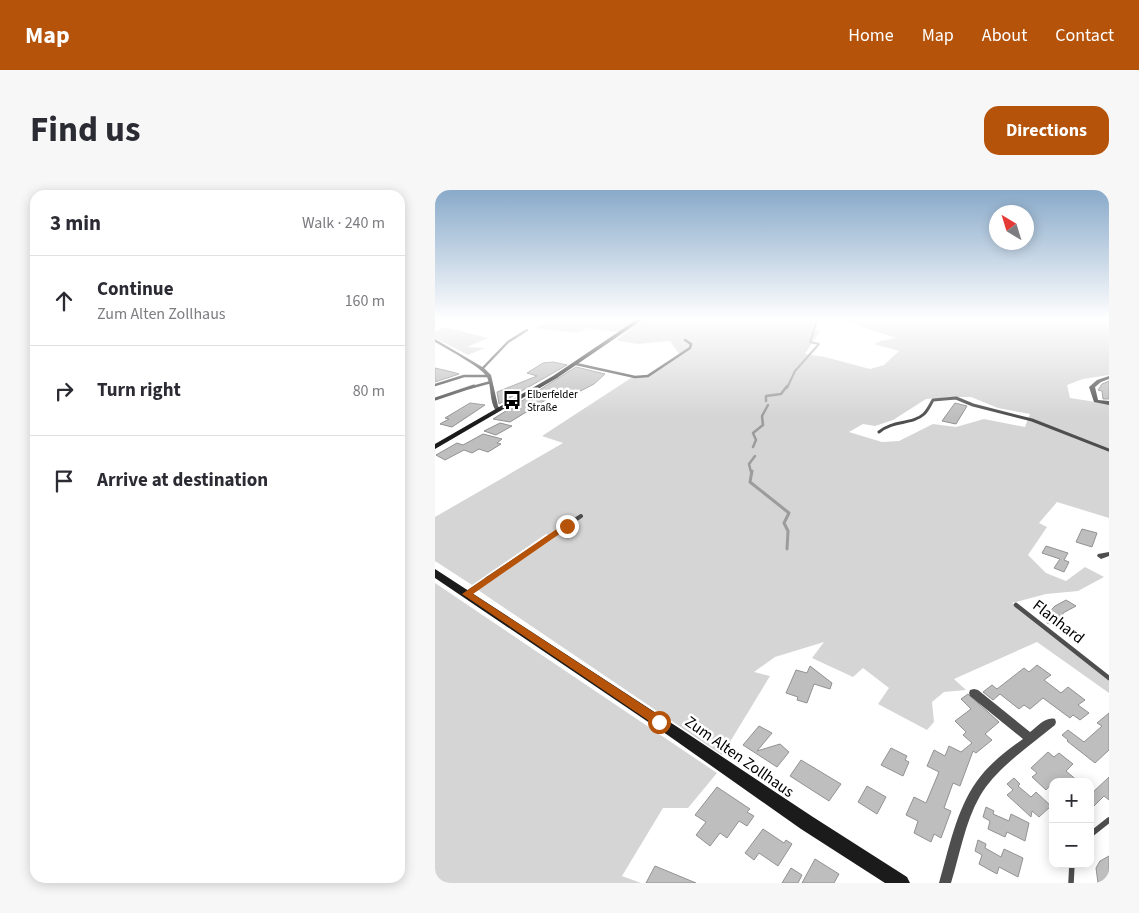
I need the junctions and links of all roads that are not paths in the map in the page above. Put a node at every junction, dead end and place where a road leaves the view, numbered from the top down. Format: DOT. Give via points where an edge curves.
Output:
graph roads {
  1 [pos="455,352"];
  2 [pos="498,352"];
  3 [pos="593,352"];
  4 [pos="683,352"];
  5 [pos="576,364"];
  6 [pos="482,369"];
  7 [pos="489,376"];
  8 [pos="1109,377"];
  9 [pos="491,382"];
  10 [pos="435,385"];
  11 [pos="435,399"];
  12 [pos="1109,403"];
  13 [pos="498,410"];
  14 [pos="879,432"];
  15 [pos="435,447"];
  16 [pos="1109,450"];
  17 [pos="581,516"];
  18 [pos="435,573"];
  19 [pos="466,594"];
  20 [pos="1016,605"];
  21 [pos="1109,678"];
  22 [pos="974,693"];
  23 [pos="1051,722"];
  24 [pos="1031,739"];
  25 [pos="1109,820"];
  26 [pos="1094,832"];
  27 [pos="1072,868"];
  28 [pos="901,883"];
  29 [pos="945,883"];
  30 [pos="1071,883"];
  1 -- 6 [label="street"];
  2 -- 6 [label="lane"];
  3 -- 5 [label="main road"];
  4 -- 5 [label="lane" via="642,377"];
  5 -- 13 [label="main road"];
  6 -- 7 [label="street"];
  7 -- 9 [label="street"];
  7 -- 10 [label="lane" via="463,376"];
  8 -- 12 [label="street" via="1092,387 1096,401"];
  9 -- 11 [label="lane"];
  9 -- 13 [label="street"];
  13 -- 15 [label="main road"];
  14 -- 16 [label="lane" via="886,424 913,419 925,413 933,400 956,398 1032,420"];
  17 -- 19 [label="lane"];
  18 -- 19 [label="main road, Zum Alten Zollhaus"];
  19 -- 28 [label="main road, Zum Alten Zollhaus"];
  20 -- 21 [label="lane, Flanhard"];
  22 -- 24 [label="street"];
  23 -- 24 [label="street"];
  24 -- 29 [label="street" via="977,792"];
  25 -- 26 [label="lane"];
  27 -- 30 [label="lane"];
}
